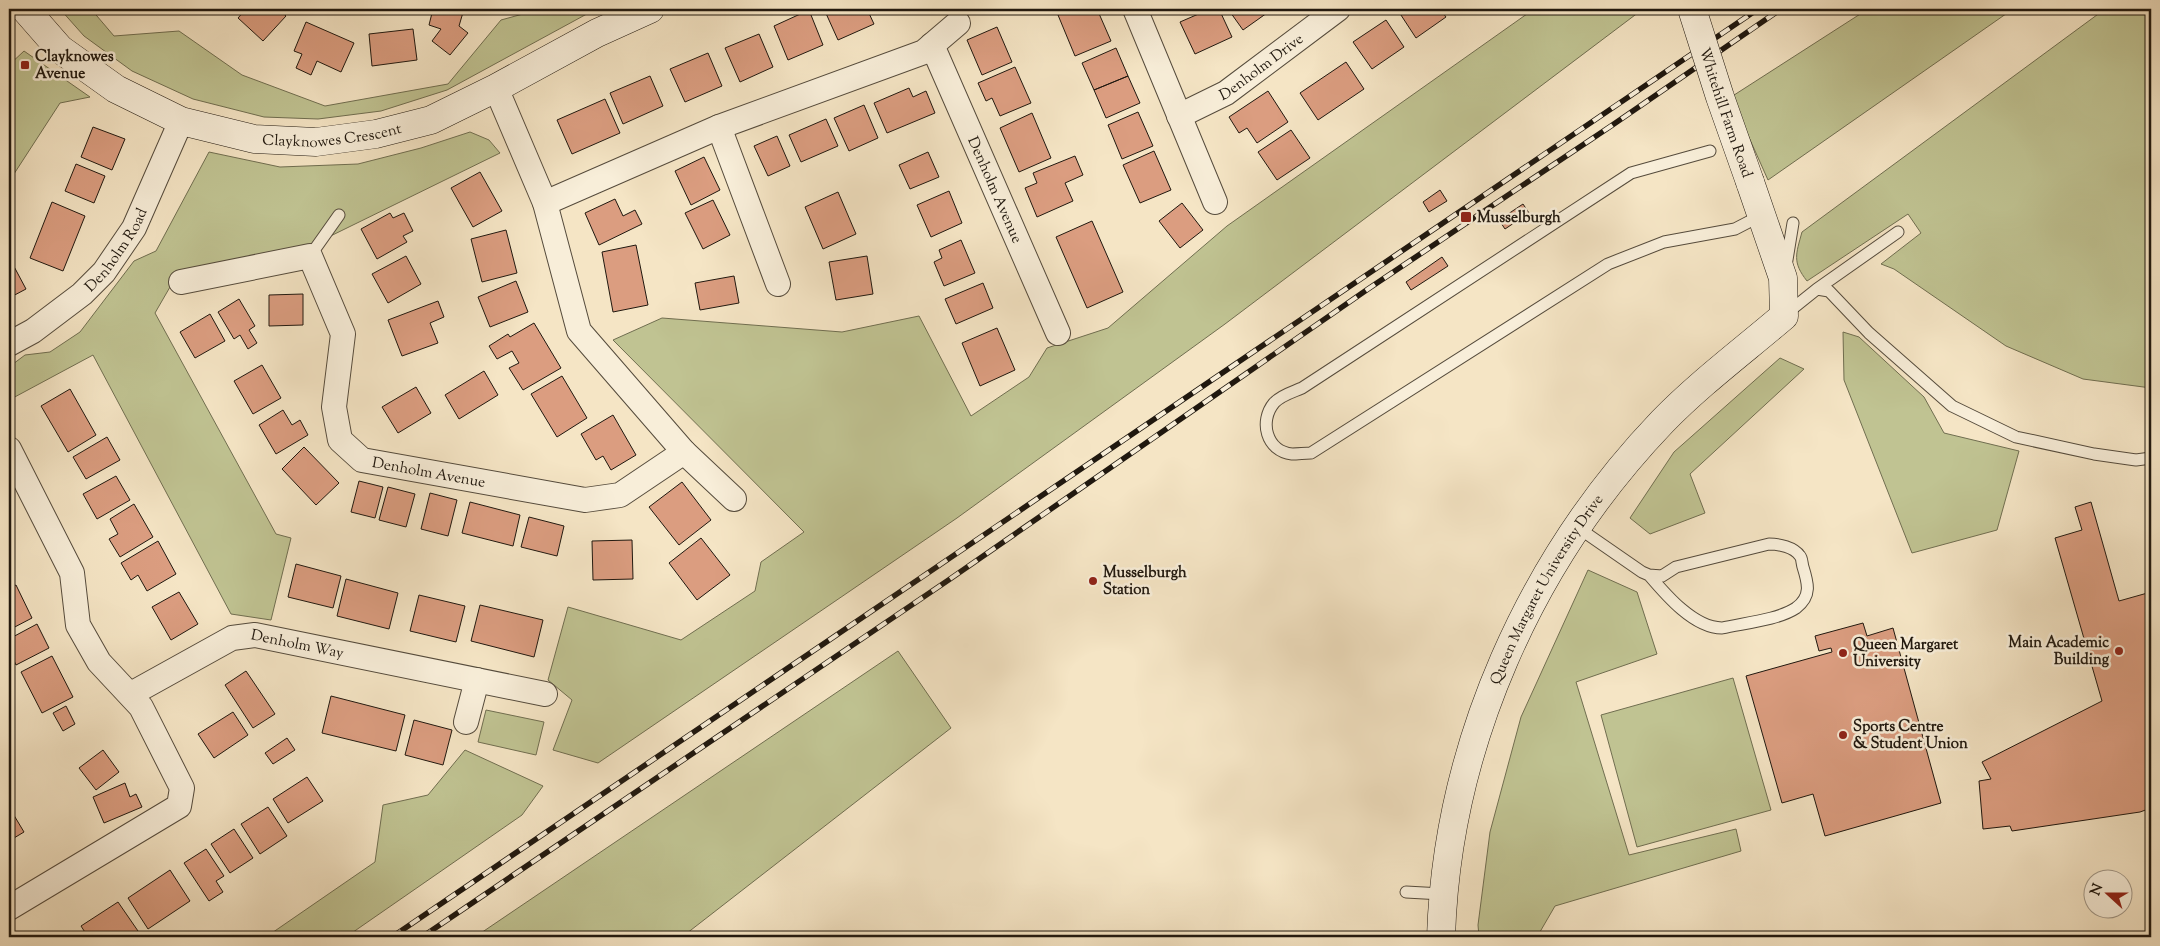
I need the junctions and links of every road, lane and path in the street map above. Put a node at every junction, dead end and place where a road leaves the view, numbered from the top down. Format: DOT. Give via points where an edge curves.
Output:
graph roads {
  1 [pos="26,9"];
  2 [pos="650,9"];
  3 [pos="1135,9"];
  4 [pos="1338,9"];
  5 [pos="1692,9"];
  6 [pos="958,23"];
  7 [pos="932,45"];
  8 [pos="496,88"];
  9 [pos="1179,116"];
  10 [pos="181,120"];
  11 [pos="719,127"];
  12 [pos="1710,151"];
  13 [pos="1215,202"];
  14 [pos="545,203"];
  15 [pos="1762,215"];
  16 [pos="339,216"];
  17 [pos="1793,223"];
  18 [pos="1898,232"];
  19 [pos="310,256"];
  20 [pos="1783,278"];
  21 [pos="182,282"];
  22 [pos="778,284"];
  23 [pos="1817,289"];
  24 [pos="1784,316"];
  25 [pos="1058,333"];
  26 [pos="9,344"];
  27 [pos="9,449"];
  28 [pos="684,452"];
  29 [pos="2151,458"];
  30 [pos="734,499"];
  31 [pos="1577,527"];
  32 [pos="1649,575"];
  33 [pos="477,680"];
  34 [pos="131,694"];
  35 [pos="545,694"];
  36 [pos="466,722"];
  37 [pos="1406,892"];
  38 [pos="1442,894"];
  39 [pos="9,908"];
  40 [pos="1441,937"];
  1 -- 10 [label="street, Clayknowes Crescent" via="60,49 116,89"];
  2 -- 8 [label="street, Clayknowes Crescent" via="597,33"];
  3 -- 9 [label="street"];
  4 -- 9 [label="street, Denholm Drive" via="1226,93"];
  5 -- 15 [label="street, Whitehill Farm Road, bridge"];
  6 -- 7 [label="street"];
  7 -- 11 [label="street" via="924,52"];
  7 -- 25 [label="street, Denholm Avenue"];
  8 -- 10 [label="street, Clayknowes Crescent" via="431,120 376,134 316,142 254,138"];
  8 -- 14 [label="street"];
  9 -- 13 [label="street"];
  10 -- 26 [label="street, Denholm Road" via="134,228 104,272 33,331"];
  11 -- 14 [label="street"];
  11 -- 22 [label="street"];
  12 -- 15 [label="lane" via="1631,173 1302,388 1285,394 1274,402 1266,416 1266,431 1271,442 1290,454 1311,453 1608,264 1664,242 1735,229"];
  14 -- 28 [label="street" via="579,331"];
  15 -- 20 [label="street, Whitehill Farm Road"];
  16 -- 19 [label="lane"];
  17 -- 20 [label="lane"];
  18 -- 23 [label="lane"];
  19 -- 21 [label="street"];
  19 -- 28 [label="street, Denholm Avenue" via="343,334 334,407 340,440 362,460 585,500 620,495"];
  20 -- 24 [label="street, Whitehill Farm Road"];
  23 -- 24 [label="lane"];
  23 -- 29 [label="lane" via="1829,291 1869,333 1952,406 2016,437 2136,460"];
  24 -- 31 [label="street, Queen Margaret University Drive" via="1727,362 1662,422"];
  27 -- 34 [label="street" via="72,573 78,625 99,662"];
  28 -- 30 [label="street"];
  31 -- 32 [label="lane"];
  31 -- 38 [label="street, Queen Margaret University Drive" via="1529,607 1491,692 1461,788"];
  32 -- 32 [label="lane" via="1662,576 1676,567 1779,544 1800,556 1809,586 1798,606 1787,614 1713,628 1671,601"];
  33 -- 34 [label="street, Denholm Way" via="255,635 232,638"];
  33 -- 35 [label="street, Denholm Way"];
  33 -- 36 [label="street"];
  34 -- 39 [label="street" via="182,788 178,806"];
  37 -- 38 [label="lane"];
  38 -- 40 [label="street, Queen Margaret University Drive"];
}
